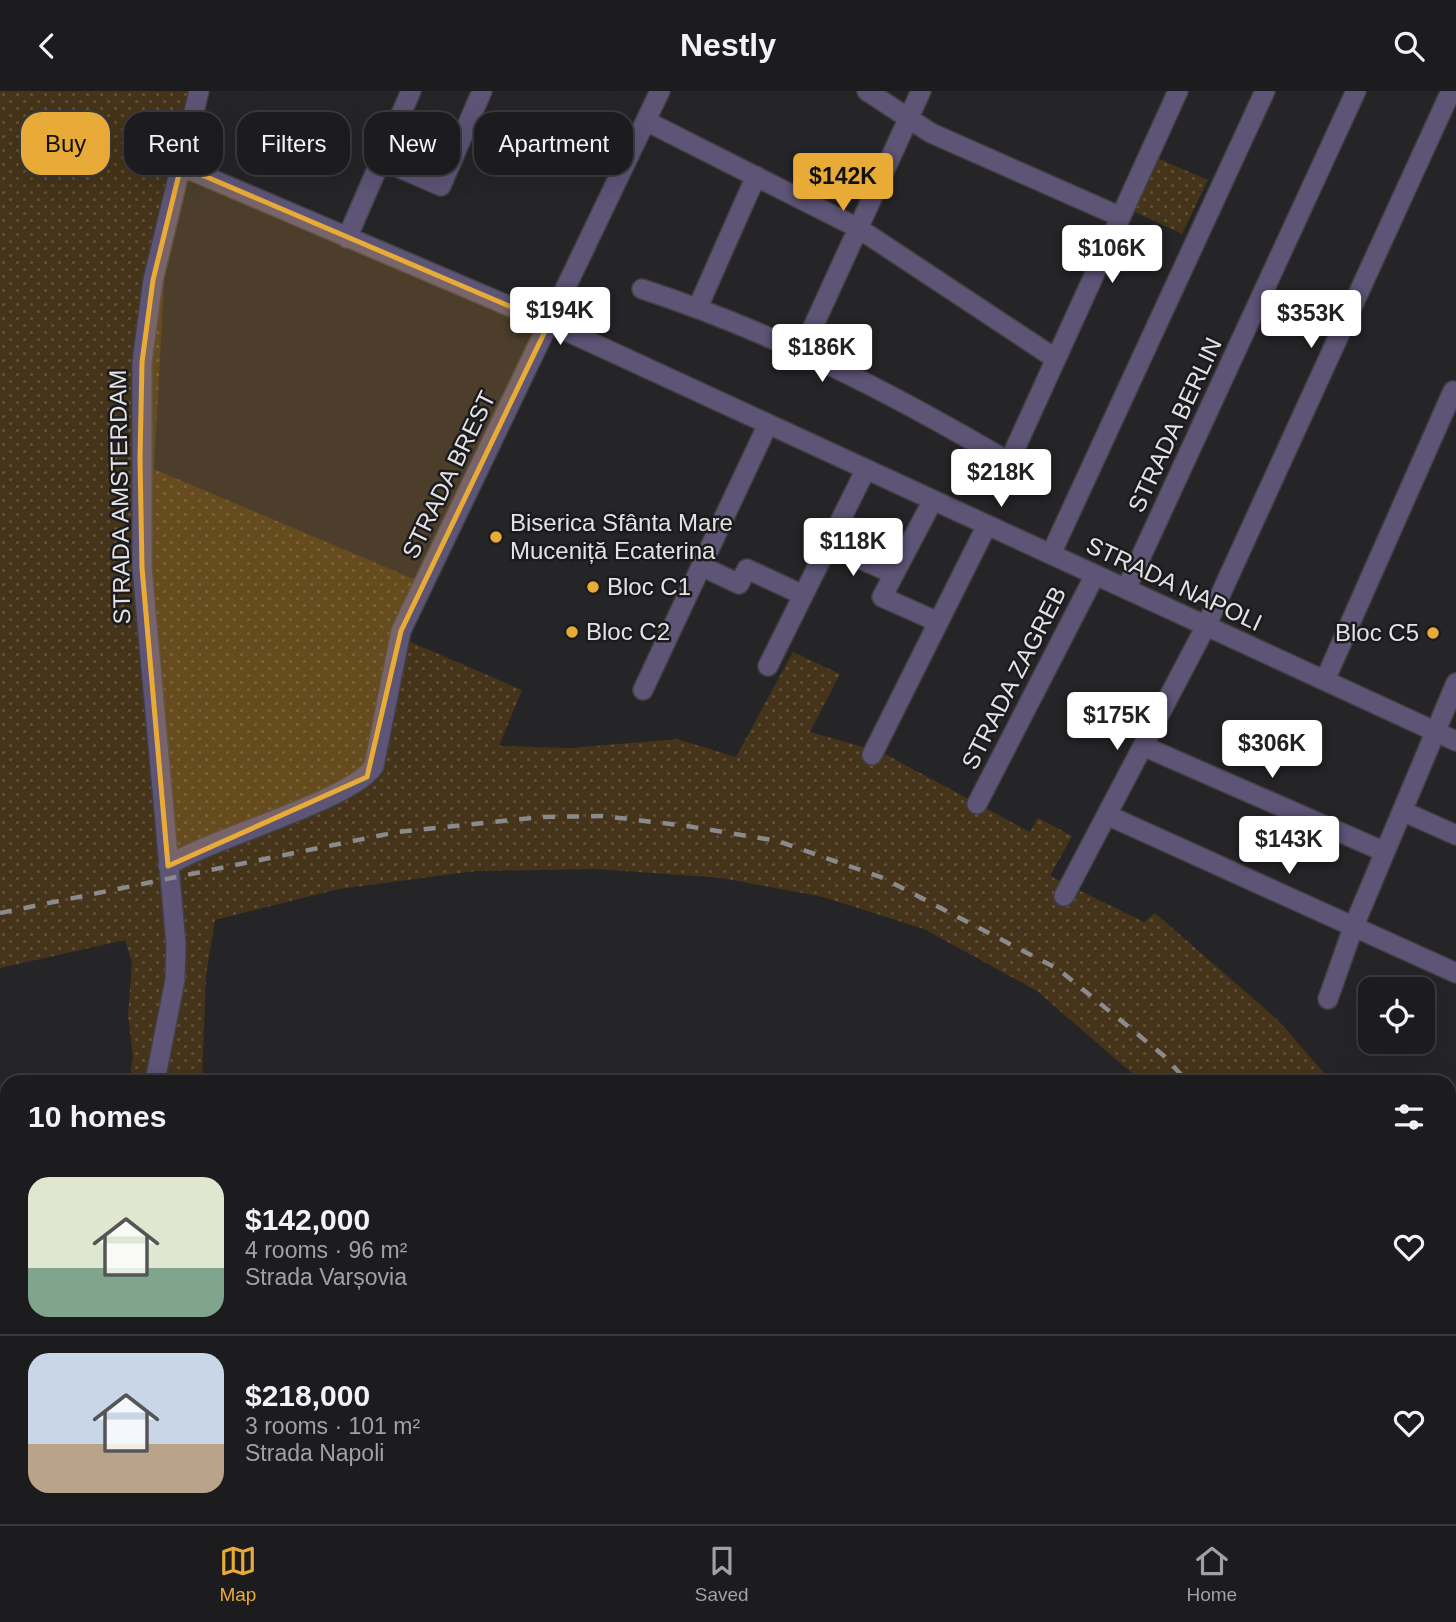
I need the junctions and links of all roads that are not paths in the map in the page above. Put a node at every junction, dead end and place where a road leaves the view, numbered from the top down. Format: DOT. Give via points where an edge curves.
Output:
graph roads {
  1 [pos="199,91"];
  2 [pos="411,91"];
  3 [pos="482,91"];
  4 [pos="660,91"];
  5 [pos="867,91"];
  6 [pos="920,91"];
  7 [pos="1178,91"];
  8 [pos="1265,91"];
  9 [pos="1356,91"];
  10 [pos="1451,91"];
  11 [pos="194,112"];
  12 [pos="402,112"];
  13 [pos="908,118"];
  14 [pos="646,121"];
  15 [pos="460,142"];
  16 [pos="179,175"];
  17 [pos="202,175"];
  18 [pos="374,175"];
  19 [pos="416,175"];
  20 [pos="446,175"];
  21 [pos="756,176"];
  22 [pos="1121,217"];
  23 [pos="858,228"];
  24 [pos="347,238"];
  25 [pos="642,289"];
  26 [pos="698,307"];
  27 [pos="549,323"];
  28 [pos="802,351"];
  29 [pos="1056,359"];
  30 [pos="1453,391"];
  31 [pos="768,424"];
  32 [pos="866,469"];
  33 [pos="933,500"];
  34 [pos="987,524"];
  35 [pos="829,545"];
  36 [pos="1051,554"];
  37 [pos="701,566"];
  38 [pos="894,574"];
  39 [pos="1095,575"];
  40 [pos="1126,589"];
  41 [pos="803,595"];
  42 [pos="938,622"];
  43 [pos="1206,626"];
  44 [pos="768,666"];
  45 [pos="1325,680"];
  46 [pos="1456,684"];
  47 [pos="643,690"];
  48 [pos="1435,731"];
  49 [pos="1456,741"];
  50 [pos="1143,745"];
  51 [pos="872,755"];
  52 [pos="977,804"];
  53 [pos="1402,811"];
  54 [pos="1107,815"];
  55 [pos="1456,835"];
  56 [pos="1385,852"];
  57 [pos="168,866"];
  58 [pos="1064,896"];
  59 [pos="1353,928"];
  60 [pos="1456,973"];
  61 [pos="1328,999"];
  62 [pos="156,1075"];
  1 -- 11 [label="street, STRADA AMSTERDAM"];
  2 -- 12 [label="street"];
  3 -- 15 [label="street"];
  4 -- 14 [label="street, STRADA BREST"];
  5 -- 13 [label="street"];
  6 -- 13 [label="street"];
  7 -- 22 [label="street"];
  8 -- 36 [label="street"];
  9 -- 40 [label="street, STRADA BERLIN"];
  10 -- 43 [label="street"];
  13 -- 22 [label="street" via="931,133"];
  13 -- 23 [label="street"];
  14 -- 21 [label="street"];
  14 -- 27 [label="street, STRADA BREST"];
  16 -- 57 [label="street, STRADA AMSTERDAM" via="153,281 142,362 139,459 142,568"];
  17 -- 24 [label="street, STRADA NAPOLI"];
  18 -- 24 [label="street"];
  19 -- 20 [label="street" via="441,186"];
  21 -- 23 [label="street"];
  21 -- 26 [label="street"];
  22 -- 29 [label="street"];
  23 -- 28 [label="street"];
  23 -- 29 [label="street"];
  24 -- 27 [label="street, STRADA NAPOLI"];
  25 -- 26 [label="street"];
  26 -- 28 [label="street"];
  27 -- 31 [label="street, STRADA NAPOLI"];
  27 -- 57 [label="street, STRADA BREST" via="401,631 368,777 190,852"];
  28 -- 29 [label="street" via="930,416 1009,463"];
  30 -- 45 [label="street"];
  31 -- 32 [label="street, STRADA NAPOLI"];
  31 -- 37 [label="street"];
  32 -- 33 [label="street, STRADA NAPOLI"];
  32 -- 35 [label="street"];
  33 -- 34 [label="street, STRADA NAPOLI"];
  33 -- 38 [label="street"];
  34 -- 36 [label="street, STRADA NAPOLI"];
  34 -- 42 [label="street"];
  35 -- 38 [label="street"];
  35 -- 41 [label="street"];
  36 -- 39 [label="street, STRADA NAPOLI"];
  37 -- 41 [label="street" via="739,585 747,569"];
  37 -- 47 [label="street"];
  38 -- 42 [label="street" via="882,597"];
  39 -- 40 [label="street, STRADA NAPOLI"];
  39 -- 52 [label="street, STRADA ZAGREB"];
  40 -- 43 [label="street, STRADA NAPOLI"];
  41 -- 44 [label="street"];
  42 -- 51 [label="street"];
  43 -- 45 [label="street, STRADA NAPOLI"];
  43 -- 50 [label="street"];
  45 -- 48 [label="street, STRADA NAPOLI"];
  46 -- 48 [label="street"];
  48 -- 49 [label="street, STRADA NAPOLI"];
  48 -- 53 [label="street"];
  50 -- 54 [label="street"];
  50 -- 56 [label="street"];
  53 -- 55 [label="street"];
  53 -- 56 [label="street"];
  54 -- 58 [label="street"];
  54 -- 59 [label="street"];
  56 -- 59 [label="street"];
  57 -- 62 [label="street, STRADA AMSTERDAM" via="175,981"];
  59 -- 60 [label="street"];
  59 -- 61 [label="street"];
}
